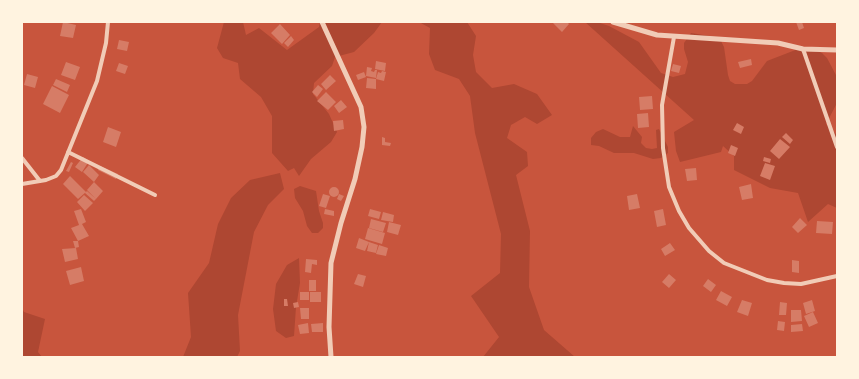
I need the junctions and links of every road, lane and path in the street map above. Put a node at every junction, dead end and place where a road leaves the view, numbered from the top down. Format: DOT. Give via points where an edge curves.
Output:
graph roads {
  1 [pos="108,22"];
  2 [pos="322,22"];
  3 [pos="613,22"];
  4 [pos="674,37"];
  5 [pos="803,49"];
  6 [pos="837,50"];
  7 [pos="837,147"];
  8 [pos="68,152"];
  9 [pos="22,158"];
  10 [pos="40,181"];
  11 [pos="22,184"];
  12 [pos="155,195"];
  13 [pos="837,276"];
  14 [pos="331,357"];
  1 -- 8 [label="street" via="99,74"];
  2 -- 14 [label="street" via="361,107 364,123 359,164 331,263"];
  3 -- 4 [label="street" via="644,33"];
  4 -- 5 [label="street" via="778,43"];
  4 -- 13 [label="street" via="662,105 663,148 669,188 690,228 709,251 724,263 767,280 801,284"];
  5 -- 6 [label="street"];
  5 -- 7 [label="street"];
  8 -- 10 [label="street" via="56,176"];
  8 -- 12 [label="street"];
  9 -- 10 [label="street"];
  10 -- 11 [label="street"];
}
